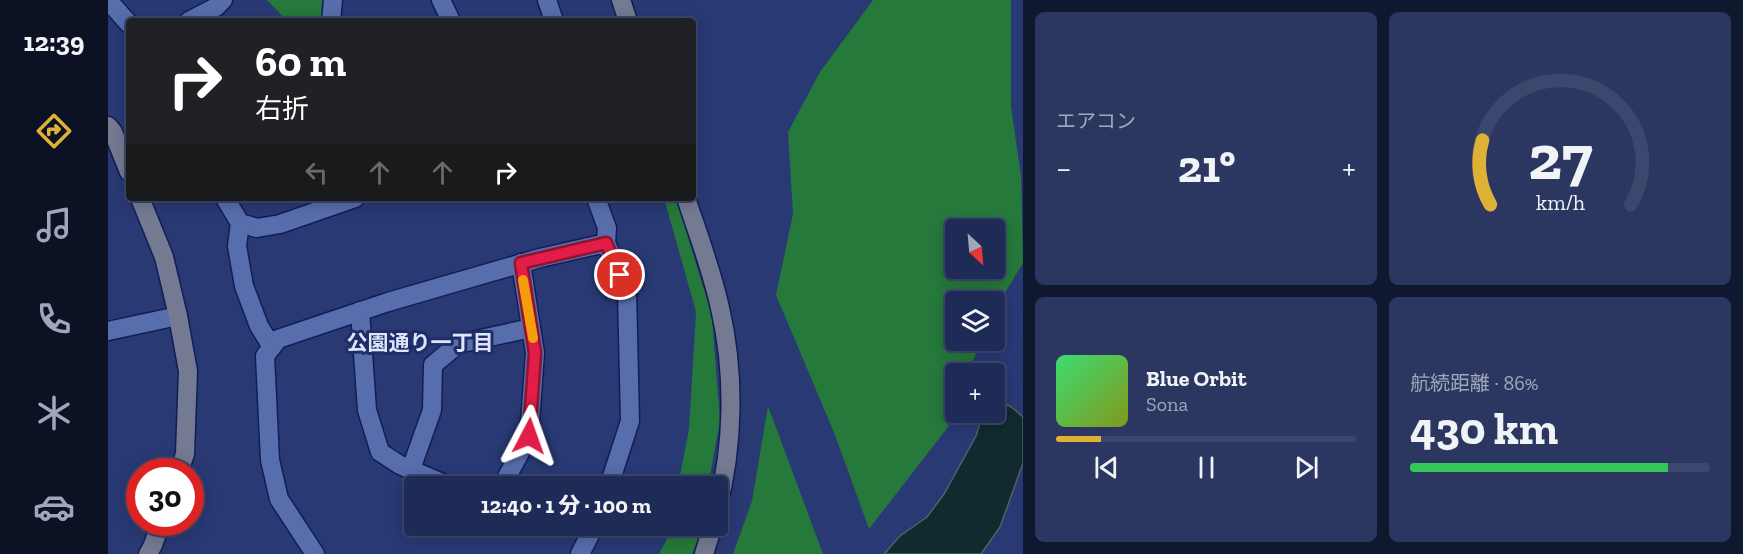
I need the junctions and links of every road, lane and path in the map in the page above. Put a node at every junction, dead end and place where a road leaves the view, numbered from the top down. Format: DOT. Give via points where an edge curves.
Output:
graph roads {
  1 [pos="108,0"];
  2 [pos="223,0"];
  3 [pos="333,0"];
  4 [pos="441,0"];
  5 [pos="547,0"];
  6 [pos="621,0"];
  7 [pos="195,18"];
  8 [pos="331,18"];
  9 [pos="450,18"];
  10 [pos="553,18"];
  11 [pos="627,18"];
  12 [pos="126,21"];
  13 [pos="108,126"];
  14 [pos="126,164"];
  15 [pos="141,201"];
  16 [pos="227,201"];
  17 [pos="346,201"];
  18 [pos="597,201"];
  19 [pos="687,201"];
  20 [pos="240,223"];
  21 [pos="606,243"];
  22 [pos="521,263"];
  23 [pos="360,311"];
  24 [pos="178,316"];
  25 [pos="531,328"];
  26 [pos="108,331"];
  27 [pos="272,346"];
  28 [pos="184,458"];
  29 [pos="411,469"];
  30 [pos="427,476"];
  31 [pos="507,476"];
  32 [pos="612,476"];
  33 [pos="724,476"];
  34 [pos="156,536"];
  35 [pos="589,536"];
  36 [pos="710,536"];
  37 [pos="148,554"];
  38 [pos="315,554"];
  39 [pos="580,554"];
  40 [pos="704,554"];
  1 -- 12 [label="street"];
  2 -- 7 [label="street"];
  3 -- 8 [label="street"];
  4 -- 9 [label="street"];
  5 -- 10 [label="street"];
  6 -- 11 [label="street"];
  13 -- 14 [label="street"];
  15 -- 24 [label="street" via="164,257"];
  16 -- 20 [label="street"];
  17 -- 20 [label="street" via="280,224 257,228"];
  18 -- 21 [label="street" via="607,228"];
  19 -- 33 [label="street" via="720,308 727,348 730,432"];
  20 -- 27 [label="street" via="237,246 244,286 259,326"];
  21 -- 22 [label="street"];
  21 -- 32 [label="street" via="627,291 630,421"];
  22 -- 23 [label="street"];
  22 -- 25 [label="street"];
  23 -- 27 [label="street" via="278,339"];
  23 -- 29 [label="street" via="367,410 380,452"];
  24 -- 26 [label="street"];
  24 -- 28 [label="street" via="188,371"];
  25 -- 29 [label="street" via="458,344 433,365 432,410"];
  25 -- 31 [label="street" via="535,353 529,436"];
  27 -- 38 [label="street" via="265,356 270,460 279,499"];
  29 -- 30 [label="street"];
  34 -- 37 [label="street"];
  35 -- 39 [label="street"];
  36 -- 40 [label="street"];
}
